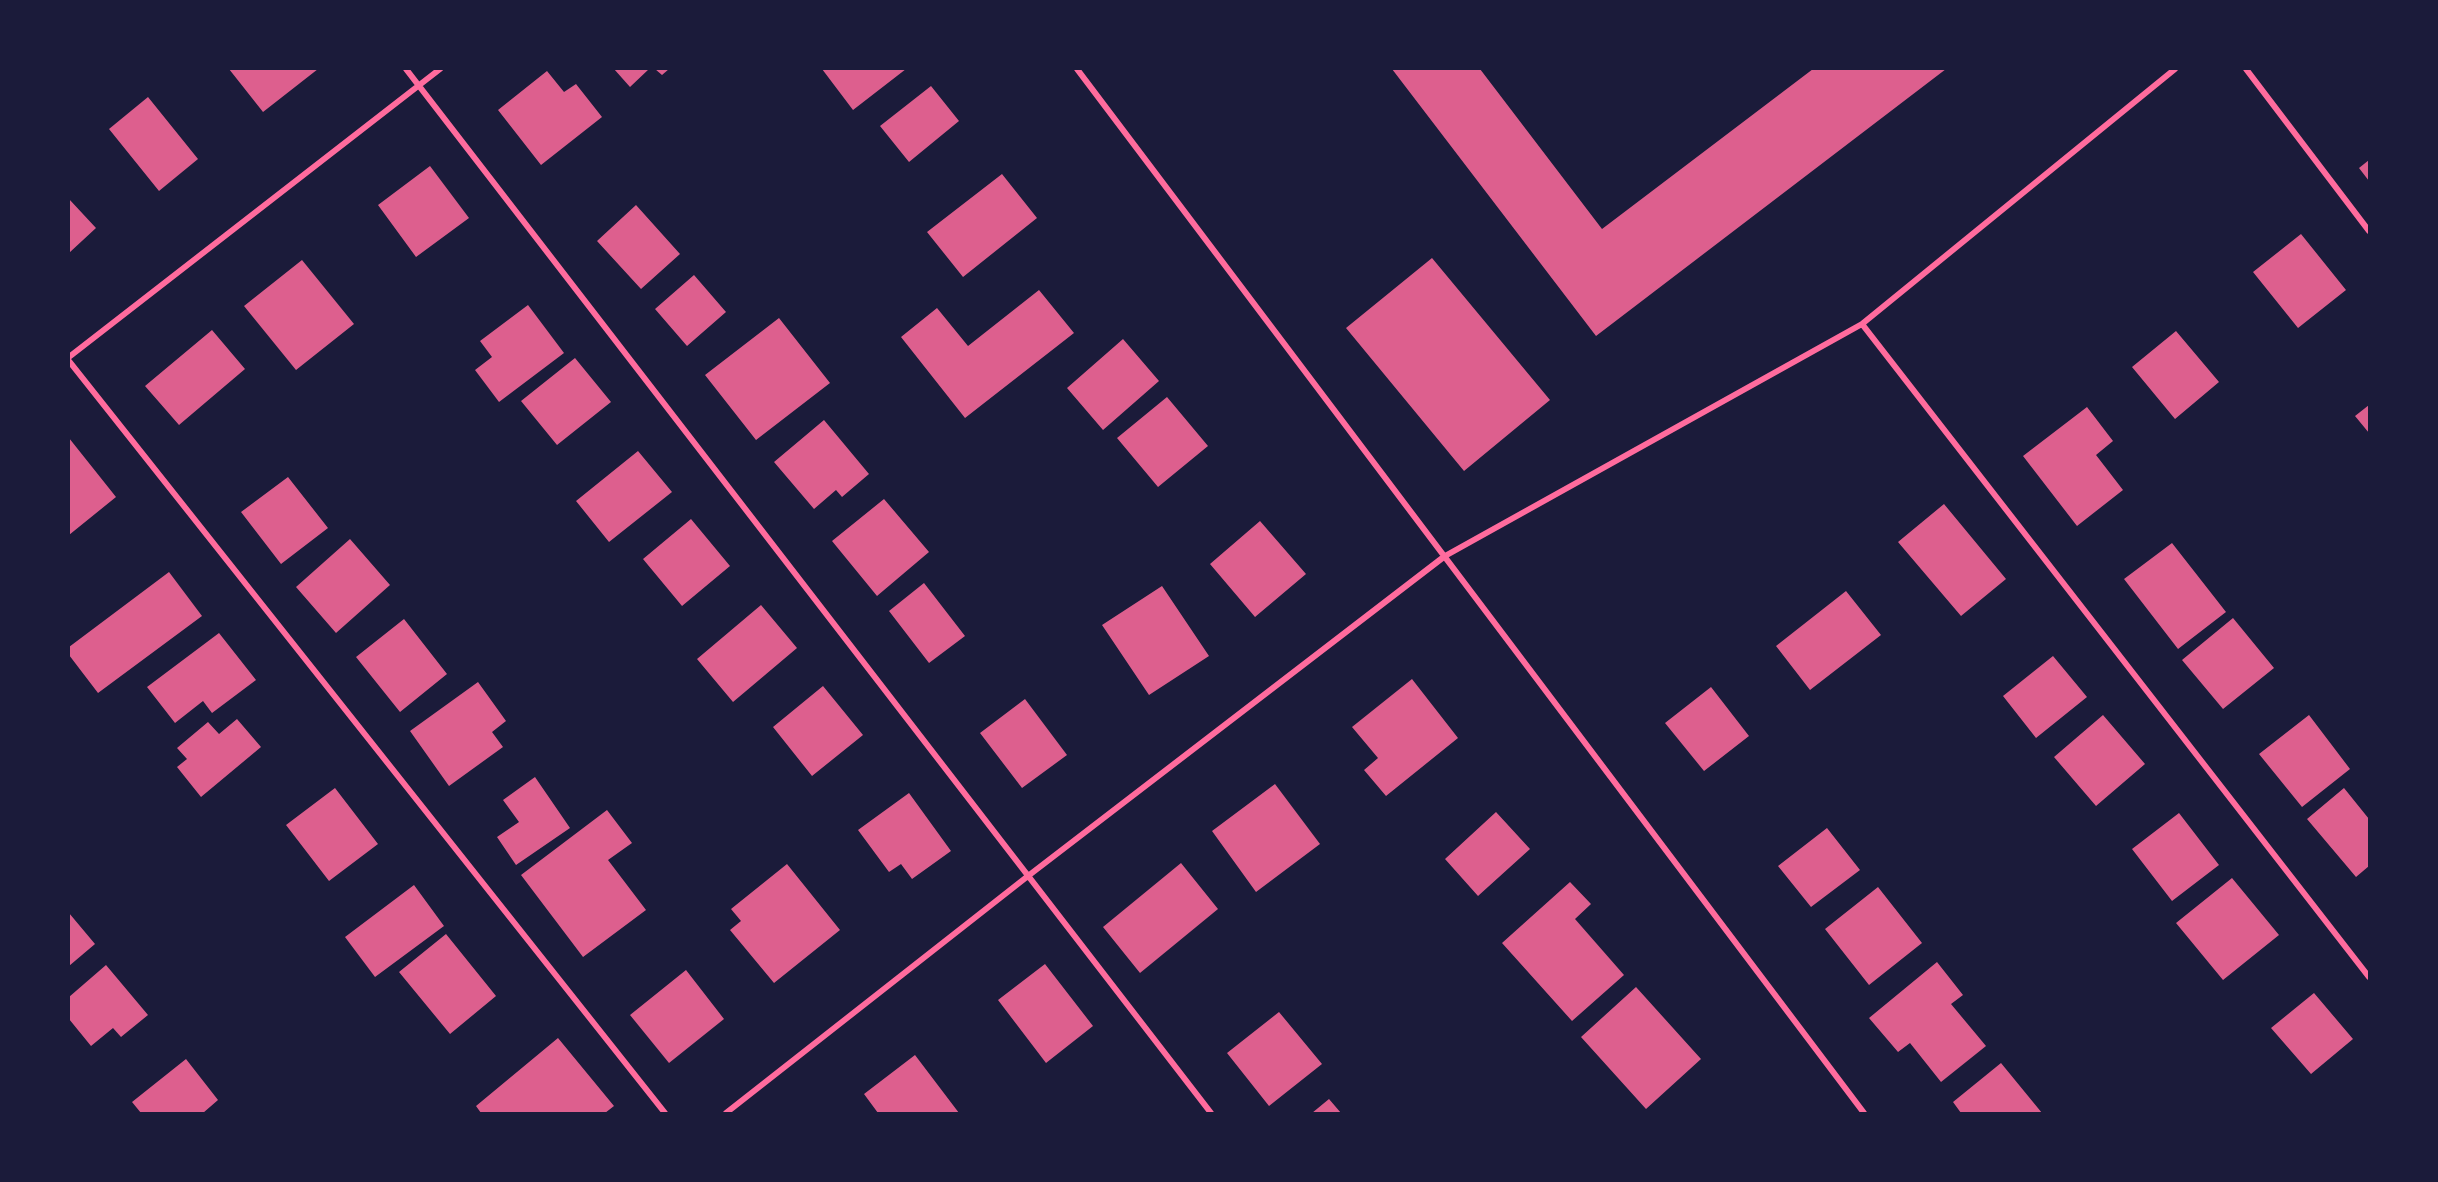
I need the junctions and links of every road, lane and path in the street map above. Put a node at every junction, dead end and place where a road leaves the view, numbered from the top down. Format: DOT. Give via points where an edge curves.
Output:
graph roads {
  1 [pos="406,69"];
  2 [pos="440,69"];
  3 [pos="1077,69"];
  4 [pos="2175,69"];
  5 [pos="2246,69"];
  6 [pos="418,85"];
  7 [pos="2369,231"];
  8 [pos="1862,324"];
  9 [pos="69,359"];
  10 [pos="1445,556"];
  11 [pos="1028,876"];
  12 [pos="2369,976"];
  13 [pos="665,1113"];
  14 [pos="726,1113"];
  15 [pos="1211,1113"];
  16 [pos="1864,1113"];
  1 -- 6 [label="street"];
  2 -- 6 [label="street"];
  3 -- 10 [label="street"];
  4 -- 8 [label="street"];
  5 -- 7 [label="street"];
  6 -- 9 [label="street"];
  6 -- 11 [label="street"];
  8 -- 10 [label="street"];
  8 -- 12 [label="street"];
  9 -- 13 [label="street"];
  10 -- 11 [label="street"];
  10 -- 16 [label="street"];
  11 -- 14 [label="street"];
  11 -- 15 [label="street"];
}
